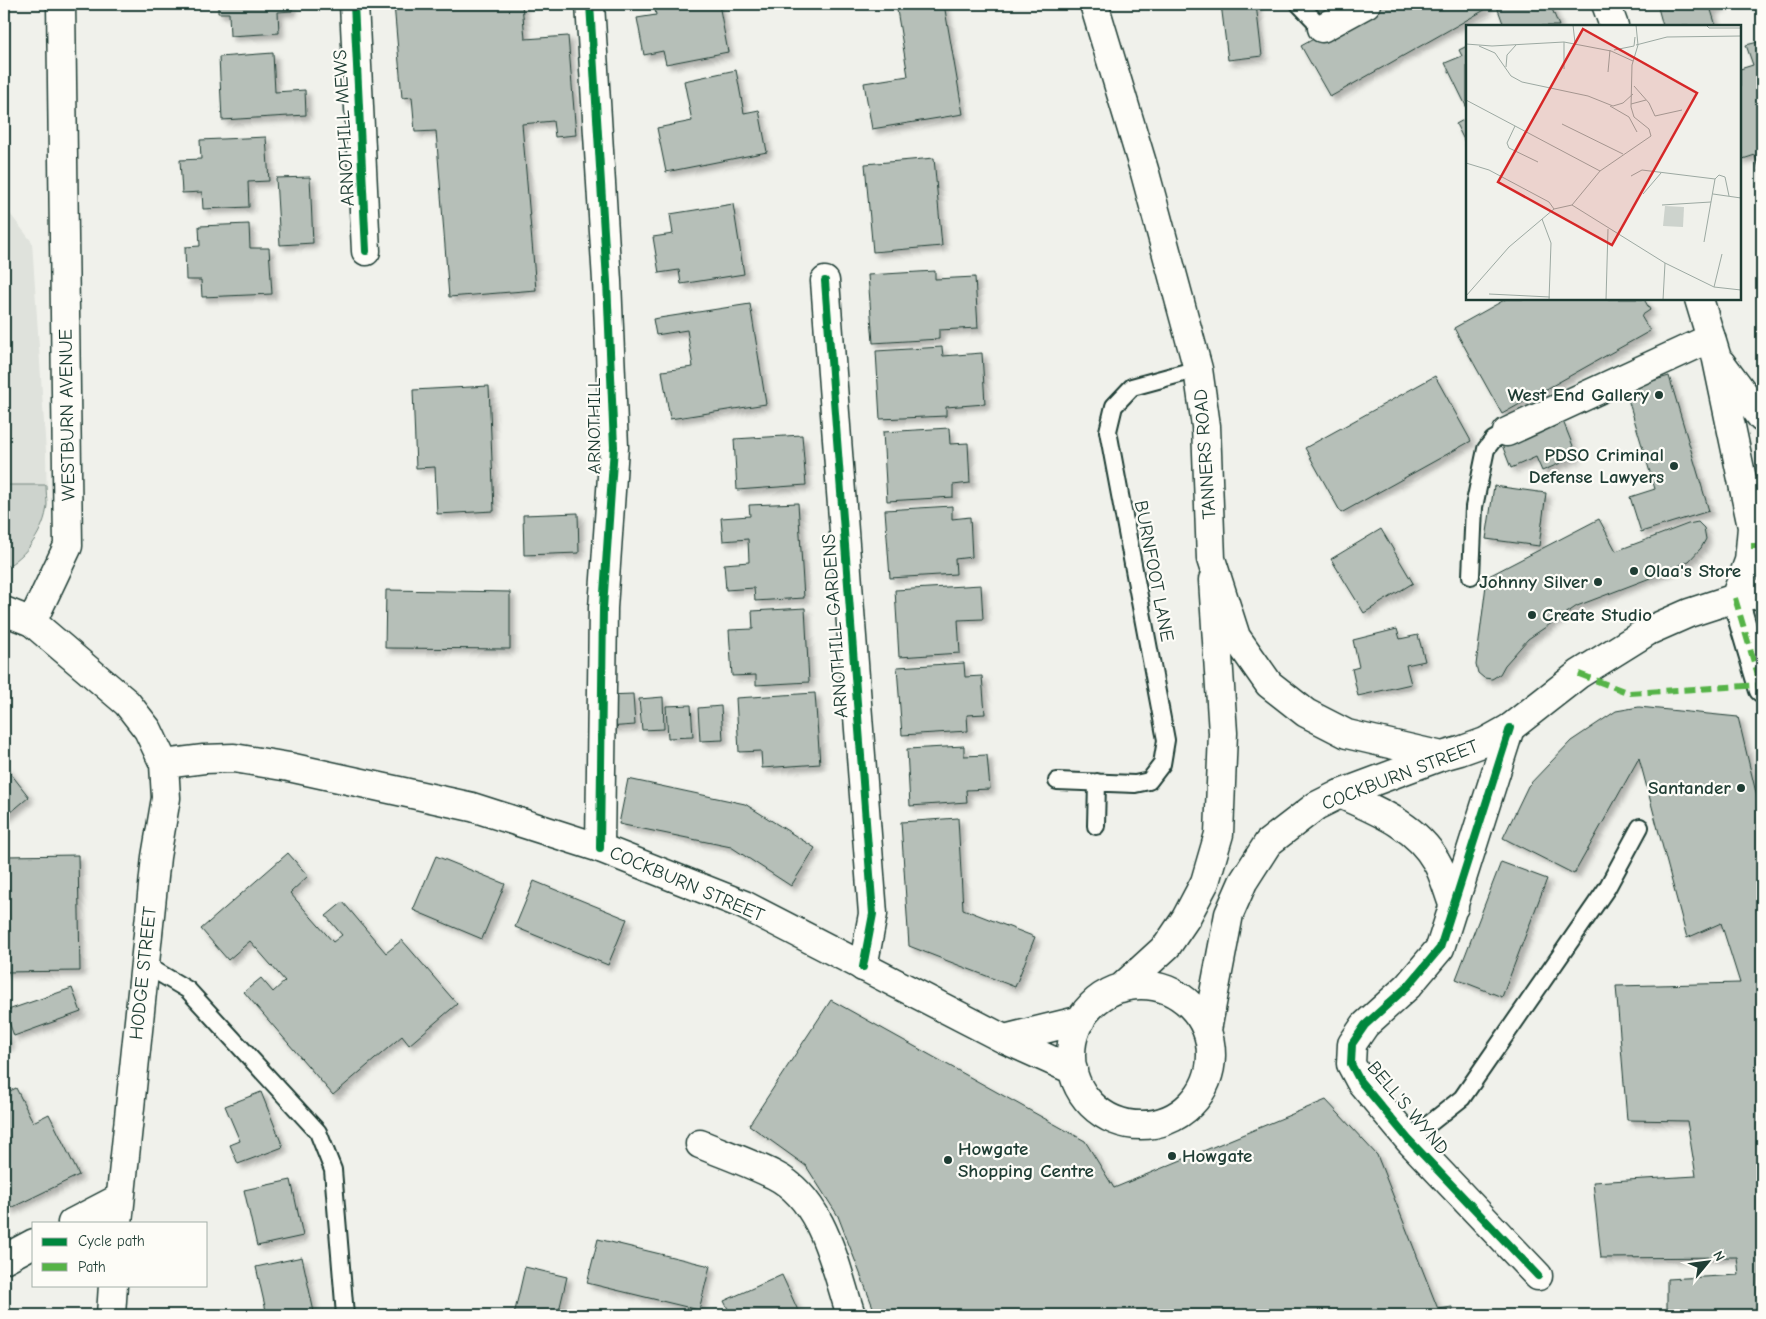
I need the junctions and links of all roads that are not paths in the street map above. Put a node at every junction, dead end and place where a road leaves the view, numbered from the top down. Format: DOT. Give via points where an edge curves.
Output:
graph roads {
  1 [pos="61,4"];
  2 [pos="354,4"];
  3 [pos="590,4"];
  4 [pos="1094,4"];
  5 [pos="1299,4"];
  6 [pos="1366,4"];
  7 [pos="1606,4"];
  8 [pos="1614,25"];
  9 [pos="1322,28"];
  10 [pos="366,251"];
  11 [pos="825,281"];
  12 [pos="1699,300"];
  13 [pos="1713,347"];
  14 [pos="1198,369"];
  15 [pos="1762,418"];
  16 [pos="1507,432"];
  17 [pos="1211,559"];
  18 [pos="1471,576"];
  19 [pos="1762,592"];
  20 [pos="1735,598"];
  21 [pos="4,611"];
  22 [pos="32,622"];
  23 [pos="1762,689"];
  24 [pos="1510,728"];
  25 [pos="1442,756"];
  26 [pos="164,764"];
  27 [pos="1058,781"];
  28 [pos="1097,782"];
  29 [pos="1340,794"];
  30 [pos="1096,826"];
  31 [pos="1640,827"];
  32 [pos="600,848"];
  33 [pos="1454,907"];
  34 [pos="144,964"];
  35 [pos="863,967"];
  36 [pos="1121,988"];
  37 [pos="1081,1020"];
  38 [pos="1207,1030"];
  39 [pos="1004,1039"];
  40 [pos="1073,1070"];
  41 [pos="1409,1140"];
  42 [pos="700,1144"];
  43 [pos="119,1210"];
  44 [pos="76,1222"];
  45 [pos="32,1244"];
  46 [pos="4,1259"];
  47 [pos="1538,1276"];
  48 [pos="113,1286"];
  49 [pos="111,1315"];
  50 [pos="345,1315"];
  51 [pos="851,1315"];
  1 -- 22 [label="main road, WESTBURN AVENUE" via="68,546"];
  2 -- 10 [label="main road, ARNOTHILL MEWS"];
  3 -- 32 [label="main road, ARNOTHILL" via="614,447 603,608"];
  4 -- 14 [label="main road, TANNERS ROAD"];
  5 -- 9 [label="lane"];
  6 -- 9 [label="main road"];
  7 -- 8 [label="main road"];
  11 -- 35 [label="main road, ARNOTHILL GARDENS" via="873,914"];
  12 -- 13 [label="main road"];
  13 -- 15 [label="main road"];
  13 -- 16 [label="main road"];
  13 -- 20 [label="main road" via="1752,527 1749,561"];
  14 -- 17 [label="main road, TANNERS ROAD" via="1206,426"];
  14 -- 28 [label="lane, BURNFOOT LANE" via="1132,387 1114,406 1108,431 1166,740 1162,764 1150,781 1135,784"];
  16 -- 18 [label="lane" via="1493,440 1486,449 1474,507"];
  17 -- 25 [label="main road, TANNERS ROAD" via="1236,637 1269,684 1306,714 1347,734"];
  17 -- 36 [label="main road, COCKBURN STREET" via="1223,733 1219,834 1205,882 1186,918 1167,946"];
  19 -- 20 [label="main road, COCKBURN STREET"];
  20 -- 23 [label="street"];
  20 -- 24 [label="main road, COCKBURN STREET" via="1689,612 1648,630 1579,674"];
  21 -- 22 [label="main road"];
  22 -- 26 [label="main road" via="127,703 148,730"];
  24 -- 25 [label="main road, COCKBURN STREET" via="1485,742"];
  24 -- 33 [label="main road, BELL'S WYND"];
  25 -- 29 [label="main road, COCKBURN STREET"];
  26 -- 32 [label="main road, COCKBURN STREET" via="234,758 289,768 472,807"];
  26 -- 34 [label="main road, HODGE STREET" via="166,798"];
  27 -- 28 [label="lane, BURNFOOT LANE"];
  28 -- 30 [label="lane"];
  29 -- 33 [label="main road" via="1388,815 1420,839 1436,861"];
  29 -- 38 [label="main road, COCKBURN STREET" via="1316,806 1268,843 1243,882 1229,914"];
  31 -- 41 [label="lane" via="1606,888 1462,1098"];
  32 -- 35 [label="main road, COCKBURN STREET" via="744,905"];
  33 -- 41 [label="main road, BELL'S WYND" via="1440,948 1408,986 1365,1024 1352,1044 1351,1064 1360,1082"];
  34 -- 43 [label="main road, HODGE STREET"];
  34 -- 50 [label="lane" via="188,990 318,1132 334,1170"];
  35 -- 39 [label="main road, COCKBURN STREET"];
  36 -- 37 [label="main road, COCKBURN STREET" via="1099,998"];
  36 -- 38 [label="main road, COCKBURN STREET" via="1146,985 1172,992 1192,1006"];
  37 -- 39 [label="main road"];
  37 -- 40 [label="main road, COCKBURN STREET" via="1072,1042"];
  38 -- 40 [label="main road, COCKBURN STREET" via="1212,1054 1209,1075 1198,1097 1174,1118 1151,1125 1119,1122 1098,1110 1082,1093"];
  39 -- 40 [label="main road, COCKBURN STREET"];
  41 -- 47 [label="main road, BELL'S WYND"];
  42 -- 51 [label="main road" via="775,1175 797,1192 813,1213 826,1239"];
  43 -- 44 [label="main road"];
  45 -- 46 [label="main road"];
  48 -- 49 [label="main road"];
}
